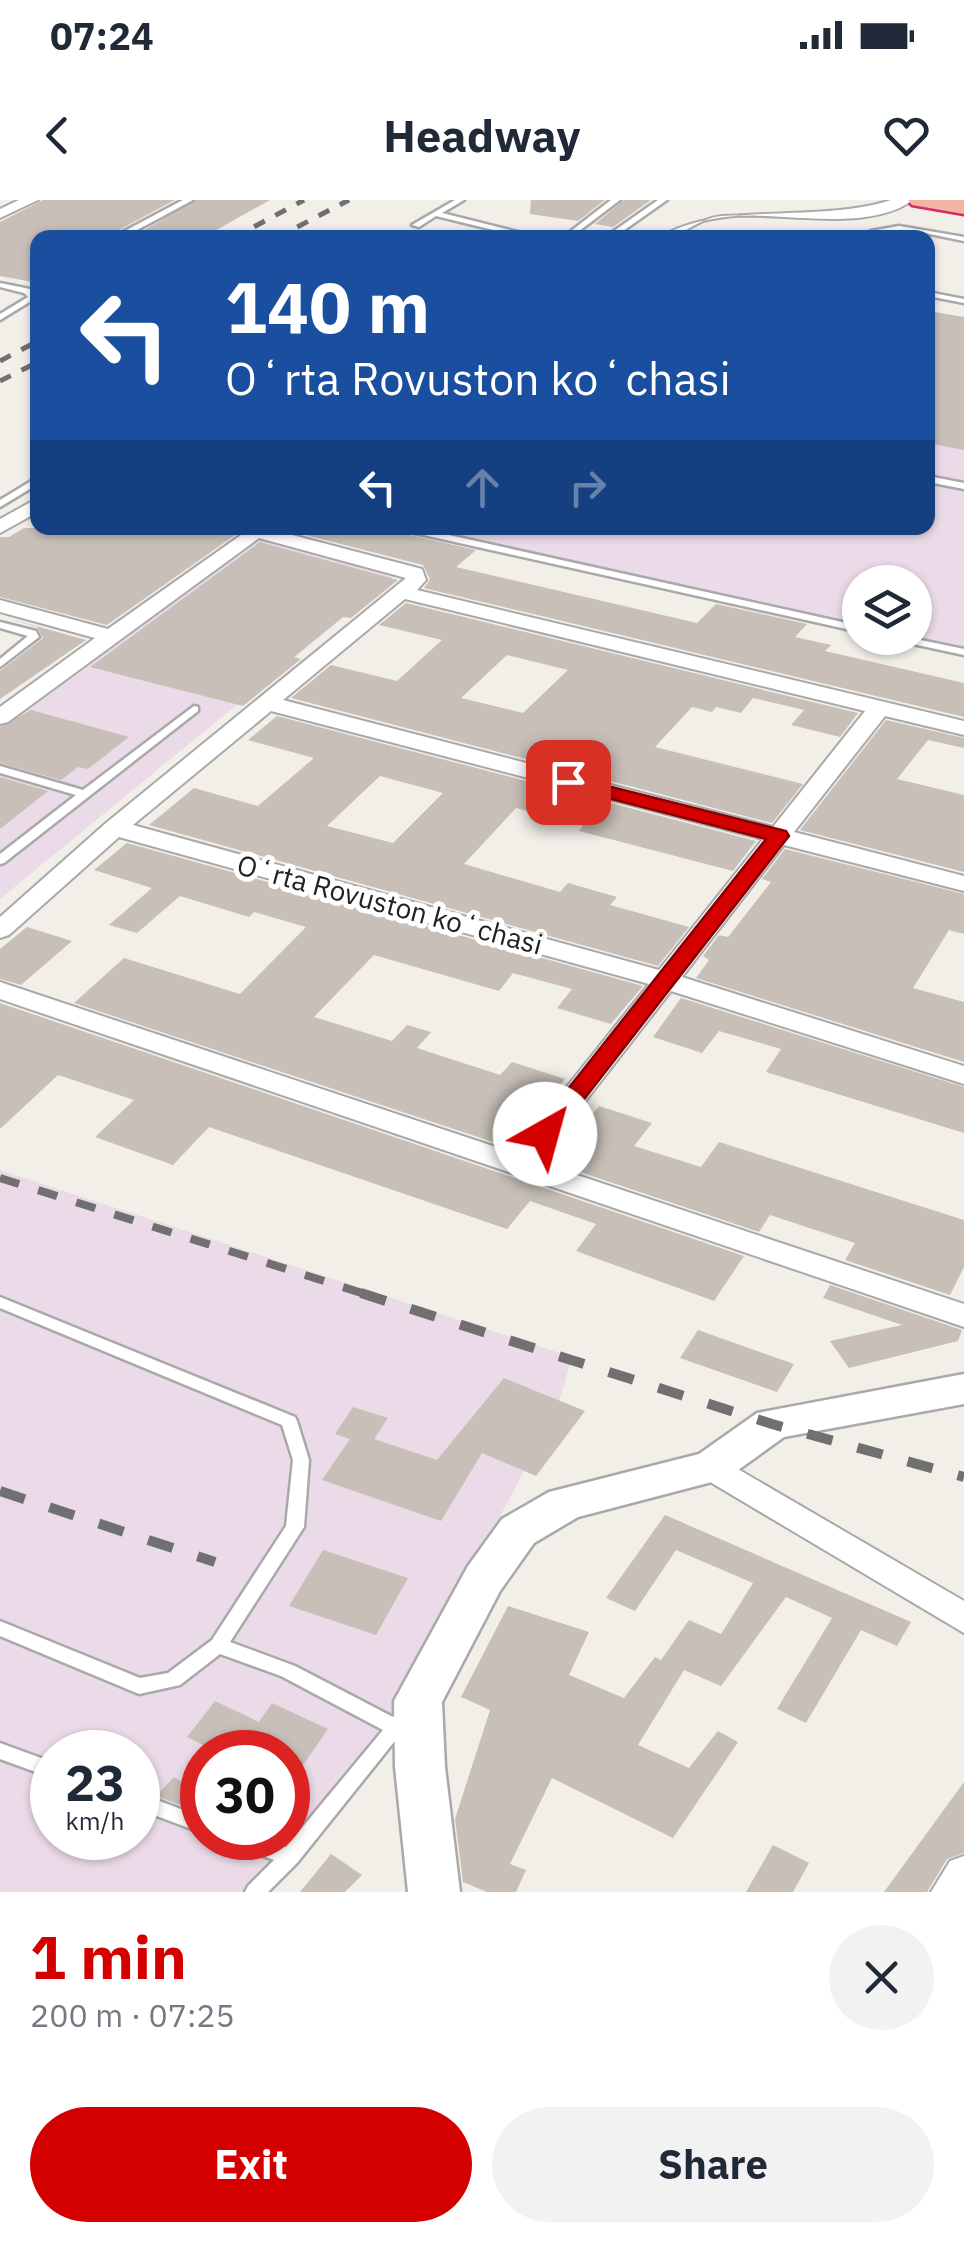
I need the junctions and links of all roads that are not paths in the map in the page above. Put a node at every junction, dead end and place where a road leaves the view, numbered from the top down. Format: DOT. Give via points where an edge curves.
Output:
graph roads {
  1 [pos="30,200"];
  2 [pos="188,200"];
  3 [pos="460,200"];
  4 [pos="616,200"];
  5 [pos="663,200"];
  6 [pos="906,200"];
  7 [pos="920,200"];
  8 [pos="964,206"];
  9 [pos="0,214"];
  10 [pos="436,214"];
  11 [pos="416,225"];
  12 [pos="132,230"];
  13 [pos="505,230"];
  14 [pos="576,230"];
  15 [pos="619,230"];
  16 [pos="676,230"];
  17 [pos="876,230"];
  18 [pos="911,230"];
  19 [pos="935,234"];
  20 [pos="964,239"];
  21 [pos="0,285"];
  22 [pos="30,293"];
  23 [pos="935,295"];
  24 [pos="30,296"];
  25 [pos="964,301"];
  26 [pos="0,318"];
  27 [pos="935,480"];
  28 [pos="30,485"];
  29 [pos="964,486"];
  30 [pos="0,504"];
  31 [pos="30,509"];
  32 [pos="0,527"];
  33 [pos="257,535"];
  34 [pos="282,535"];
  35 [pos="437,535"];
  36 [pos="404,593"];
  37 [pos="0,606"];
  38 [pos="0,625"];
  39 [pos="842,625"];
  40 [pos="112,636"];
  41 [pos="932,645"];
  42 [pos="964,652"];
  43 [pos="0,664"];
  44 [pos="267,703"];
  45 [pos="194,708"];
  46 [pos="879,708"];
  47 [pos="0,717"];
  48 [pos="964,728"];
  49 [pos="0,769"];
  50 [pos="82,793"];
  51 [pos="115,828"];
  52 [pos="779,836"];
  53 [pos="0,860"];
  54 [pos="964,884"];
  55 [pos="0,930"];
  56 [pos="665,980"];
  57 [pos="0,990"];
  58 [pos="964,1075"];
  59 [pos="521,1164"];
  60 [pos="0,1302"];
  61 [pos="964,1316"];
  62 [pos="964,1389"];
  63 [pos="712,1467"];
  64 [pos="964,1619"];
  65 [pos="0,1628"];
  66 [pos="218,1645"];
  67 [pos="407,1714"];
  68 [pos="0,1750"];
  69 [pos="30,1762"];
  70 [pos="310,1833"];
  71 [pos="288,1860"];
  72 [pos="964,1874"];
  73 [pos="255,1892"];
  74 [pos="434,1892"];
  75 [pos="951,1892"];
  1 -- 9 [label="street"];
  2 -- 12 [label="lane"];
  3 -- 10 [label="lane"];
  4 -- 14 [label="lane"];
  5 -- 15 [label="lane"];
  6 -- 16 [label="street" via="854,213 720,210"];
  7 -- 8 [label="highway"];
  10 -- 11 [label="lane"];
  10 -- 13 [label="lane"];
  17 -- 18 [label="lane"];
  19 -- 20 [label="lane"];
  21 -- 22 [label="lane"];
  23 -- 25 [label="lane"];
  24 -- 26 [label="lane"];
  27 -- 29 [label="lane"];
  28 -- 30 [label="lane"];
  31 -- 32 [label="street"];
  33 -- 40 [label="street"];
  34 -- 36 [label="street" via="415,573"];
  35 -- 39 [label="lane"];
  36 -- 44 [label="street"];
  36 -- 46 [label="street"];
  37 -- 40 [label="street"];
  38 -- 43 [label="lane" via="34,638"];
  40 -- 47 [label="street"];
  41 -- 42 [label="lane"];
  44 -- 51 [label="street"];
  44 -- 52 [label="street"];
  45 -- 50 [label="lane"];
  46 -- 48 [label="street"];
  46 -- 52 [label="street"];
  49 -- 50 [label="lane"];
  50 -- 53 [label="lane"];
  51 -- 55 [label="street"];
  51 -- 56 [label="street, Oʻrta Rovuston koʻchasi"];
  52 -- 54 [label="street"];
  52 -- 56 [label="street"];
  56 -- 58 [label="street, Oʻrta Rovuston koʻchasi"];
  56 -- 59 [label="street"];
  57 -- 59 [label="street"];
  59 -- 61 [label="street"];
  60 -- 66 [label="lane" via="289,1421 301,1460 295,1527"];
  62 -- 63 [label="street" via="772,1424"];
  63 -- 64 [label="street"];
  63 -- 67 [label="street" via="565,1504 518,1531"];
  65 -- 66 [label="lane" via="139,1686 173,1680"];
  66 -- 67 [label="lane"];
  67 -- 70 [label="lane"];
  67 -- 74 [label="street"];
  68 -- 69 [label="lane"];
  71 -- 73 [label="lane"];
  72 -- 75 [label="street"];
}
